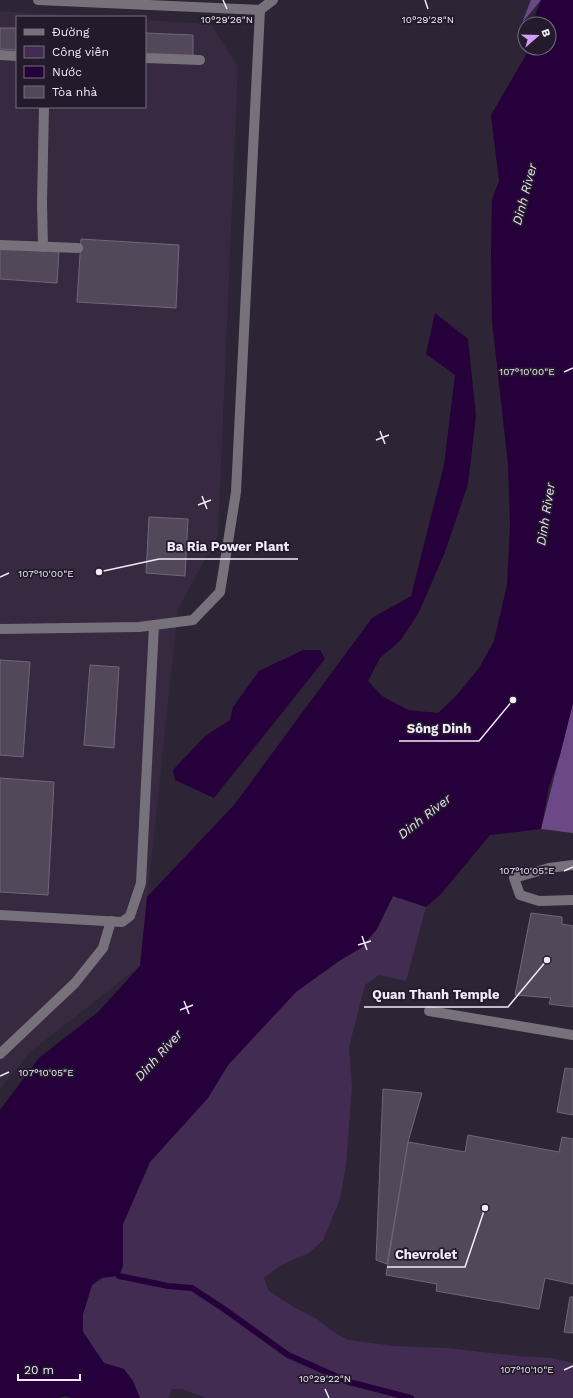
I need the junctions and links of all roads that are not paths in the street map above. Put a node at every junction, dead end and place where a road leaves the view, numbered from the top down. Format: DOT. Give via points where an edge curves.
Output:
graph roads {
  1 [pos="38,0"];
  2 [pos="273,0"];
  3 [pos="260,10"];
  4 [pos="0,55"];
  5 [pos="16,56"];
  6 [pos="146,58"];
  7 [pos="200,60"];
  8 [pos="44,108"];
  9 [pos="0,245"];
  10 [pos="43,247"];
  11 [pos="78,248"];
  12 [pos="154,625"];
  13 [pos="0,629"];
  14 [pos="573,865"];
  15 [pos="573,900"];
  16 [pos="0,915"];
  17 [pos="111,921"];
  18 [pos="429,1010"];
  19 [pos="573,1035"];
  20 [pos="0,1054"];
  1 -- 3 [label="street"];
  2 -- 3 [label="street"];
  3 -- 12 [label="street" via="236,492 220,592 192,620"];
  4 -- 5 [label="street"];
  6 -- 7 [label="street"];
  8 -- 10 [label="street"];
  9 -- 10 [label="street"];
  10 -- 11 [label="street"];
  12 -- 13 [label="street"];
  12 -- 17 [label="street" via="141,883 130,916 122,922"];
  14 -- 15 [label="street" via="549,868 514,878 520,894 539,901"];
  16 -- 17 [label="street"];
  17 -- 20 [label="street" via="103,948 75,983"];
  18 -- 19 [label="street"];
}
